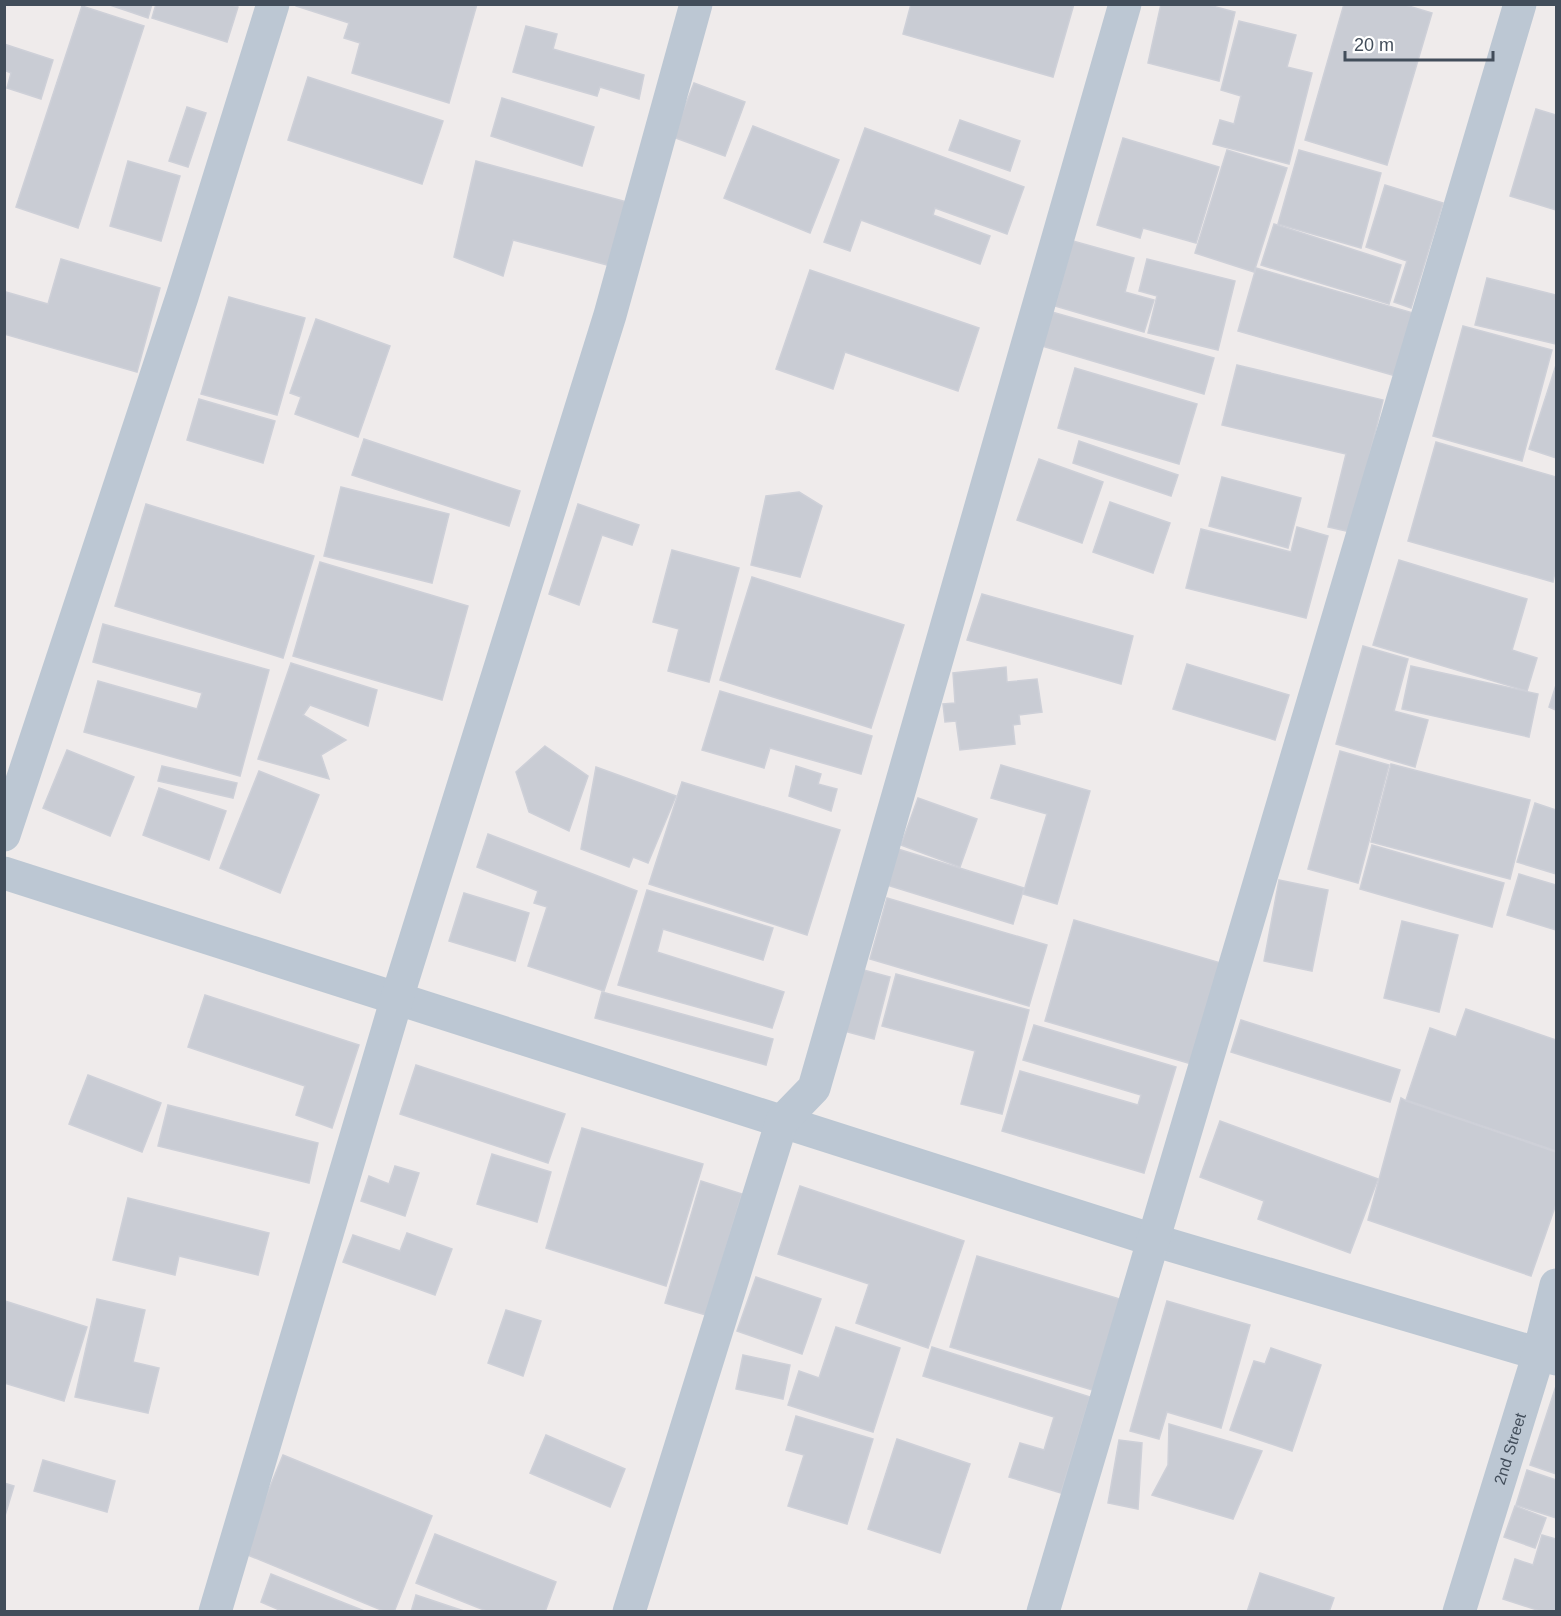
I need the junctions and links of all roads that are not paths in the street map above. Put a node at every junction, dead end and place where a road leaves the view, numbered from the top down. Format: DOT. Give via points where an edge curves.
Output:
graph roads {
  1 [pos="273,4"];
  2 [pos="696,4"];
  3 [pos="1125,4"];
  4 [pos="1520,4"];
  5 [pos="4,835"];
  6 [pos="4,873"];
  7 [pos="397,998"];
  8 [pos="782,1121"];
  9 [pos="1154,1240"];
  10 [pos="1557,1285"];
  11 [pos="1548,1356"];
  12 [pos="215,1611"];
  13 [pos="629,1611"];
  14 [pos="1043,1611"];
  15 [pos="1459,1611"];
  1 -- 5 [label="street" via="182,297"];
  2 -- 7 [label="street" via="610,315"];
  3 -- 8 [label="street" via="814,1088"];
  4 -- 9 [label="street"];
  6 -- 7 [label="street"];
  7 -- 8 [label="street"];
  7 -- 12 [label="street"];
  8 -- 9 [label="street"];
  8 -- 13 [label="street"];
  9 -- 11 [label="street"];
  9 -- 14 [label="street"];
  10 -- 11 [label="street, 2nd Street"];
  11 -- 15 [label="street, 2nd Street"];
}
